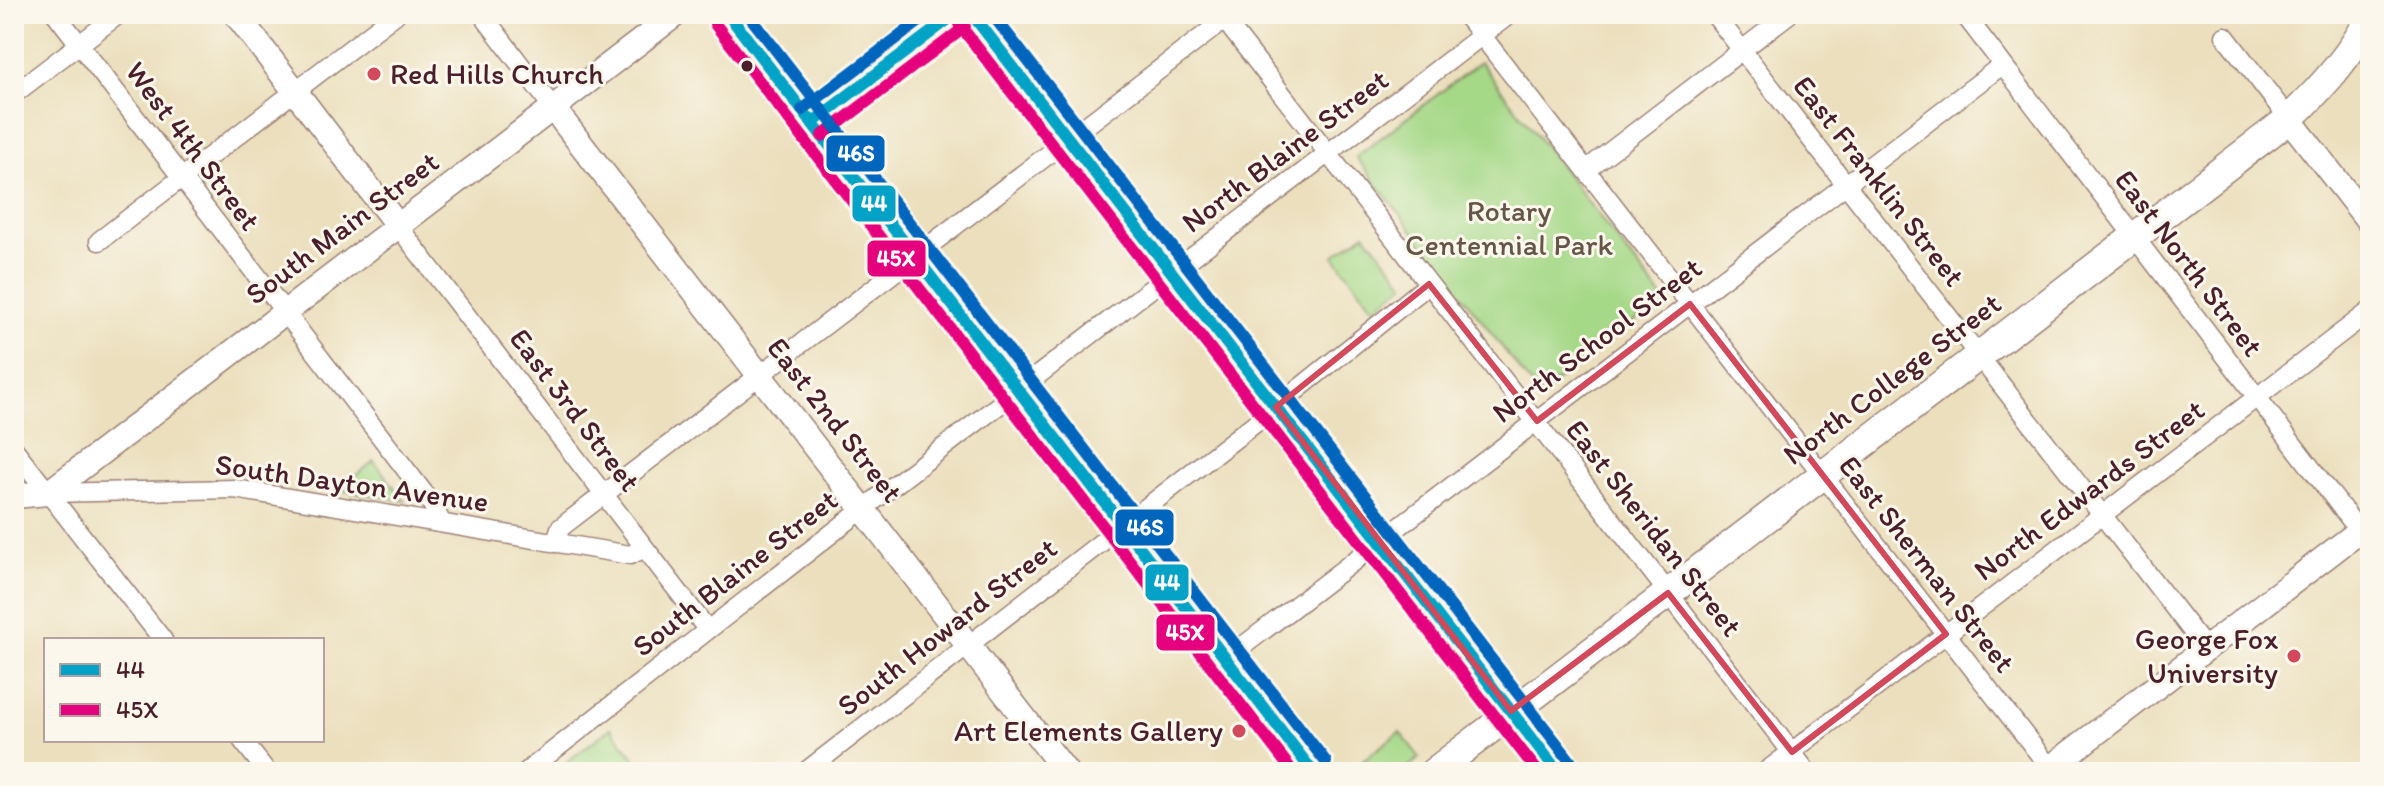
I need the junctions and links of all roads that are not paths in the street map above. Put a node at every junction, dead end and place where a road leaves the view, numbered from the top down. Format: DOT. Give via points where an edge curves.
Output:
graph roads {
  1 [pos="56,14"];
  2 [pos="119,14"];
  3 [pos="236,14"];
  4 [pos="396,14"];
  5 [pos="482,14"];
  6 [pos="676,14"];
  7 [pos="728,14"];
  8 [pos="955,14"];
  9 [pos="972,14"];
  10 [pos="1465,14"];
  11 [pos="1510,14"];
  12 [pos="1714,14"];
  13 [pos="1789,14"];
  14 [pos="1964,14"];
  15 [pos="1226,16"];
  16 [pos="2370,18"];
  17 [pos="1482,36"];
  18 [pos="2225,36"];
  19 [pos="79,44"];
  20 [pos="1742,50"];
  21 [pos="2002,65"];
  22 [pos="295,91"];
  23 [pos="14,94"];
  24 [pos="553,108"];
  25 [pos="2289,119"];
  26 [pos="812,123"];
  27 [pos="1069,139"];
  28 [pos="1328,153"];
  29 [pos="1586,170"];
  30 [pos="182,178"];
  31 [pos="1846,184"];
  32 [pos="2370,223"];
  33 [pos="398,226"];
  34 [pos="2134,237"];
  35 [pos="99,241"];
  36 [pos="915,256"];
  37 [pos="1172,273"];
  38 [pos="1429,284"];
  39 [pos="1690,304"];
  40 [pos="2370,311"];
  41 [pos="285,312"];
  42 [pos="1979,356"];
  43 [pos="760,375"];
  44 [pos="1019,391"];
  45 [pos="2256,397"];
  46 [pos="1276,407"];
  47 [pos="1537,421"];
  48 [pos="14,449"];
  49 [pos="1822,474"];
  50 [pos="48,493"];
  51 [pos="604,494"];
  52 [pos="14,496"];
  53 [pos="863,509"];
  54 [pos="2102,515"];
  55 [pos="442,523"];
  56 [pos="1123,526"];
  57 [pos="2366,533"];
  58 [pos="1380,541"];
  59 [pos="556,543"];
  60 [pos="645,548"];
  61 [pos="1668,593"];
  62 [pos="707,629"];
  63 [pos="1946,634"];
  64 [pos="161,638"];
  65 [pos="968,645"];
  66 [pos="2206,649"];
  67 [pos="1226,659"];
  68 [pos="1511,711"];
  69 [pos="244,742"];
  70 [pos="1792,752"];
  71 [pos="812,770"];
  72 [pos="2047,770"];
  73 [pos="267,772"];
  74 [pos="526,772"];
  75 [pos="1066,772"];
  76 [pos="1313,772"];
  77 [pos="1434,772"];
  78 [pos="1558,772"];
  79 [pos="1765,772"];
  80 [pos="1807,772"];
  1 -- 19 [label="street, West 4th Street"];
  2 -- 19 [label="street"];
  3 -- 22 [label="street"];
  4 -- 22 [label="street"];
  5 -- 24 [label="street"];
  6 -- 24 [label="street, South Main Street"];
  7 -- 26 [label="main road"];
  8 -- 26 [label="street"];
  9 -- 27 [label="main road"];
  10 -- 17 [label="street, East Sherman Street"];
  11 -- 17 [label="street, North Blaine Street"];
  12 -- 20 [label="street, East Franklin Street"];
  13 -- 20 [label="street"];
  14 -- 21 [label="street, East North Street"];
  15 -- 27 [label="street"];
  15 -- 28 [label="street, East Sheridan Street"];
  16 -- 25 [label="main road, North College Street" via="2355,48"];
  17 -- 28 [label="street, North Blaine Street"];
  17 -- 29 [label="street, East Sherman Street"];
  18 -- 25 [label="street"];
  19 -- 23 [label="street"];
  19 -- 30 [label="street, West 4th Street"];
  20 -- 29 [label="street"];
  20 -- 31 [label="street, East Franklin Street"];
  21 -- 31 [label="street, North School Street"];
  21 -- 34 [label="street, East North Street"];
  22 -- 30 [label="street"];
  22 -- 33 [label="street"];
  24 -- 33 [label="street, South Main Street"];
  24 -- 43 [label="street, East 2nd Street"];
  25 -- 32 [label="street"];
  25 -- 34 [label="main road, North College Street"];
  26 -- 36 [label="main road"];
  27 -- 36 [label="street"];
  27 -- 37 [label="main road"];
  28 -- 37 [label="street, North Blaine Street"];
  28 -- 38 [label="street, East Sheridan Street"];
  29 -- 39 [label="street, East Sherman Street"];
  30 -- 35 [label="street"];
  30 -- 41 [label="street, West 4th Street"];
  31 -- 39 [label="street, North School Street"];
  31 -- 42 [label="street, East Franklin Street"];
  33 -- 41 [label="street, South Main Street"];
  33 -- 51 [label="street, East 3rd Street"];
  34 -- 42 [label="main road, North College Street"];
  34 -- 45 [label="street, East North Street"];
  36 -- 43 [label="street"];
  36 -- 44 [label="main road"];
  37 -- 44 [label="street, North Blaine Street"];
  37 -- 46 [label="main road"];
  38 -- 46 [label="street, South Howard Street"];
  38 -- 47 [label="street, East Sheridan Street"];
  39 -- 47 [label="street, North School Street"];
  39 -- 49 [label="street, East Sherman Street"];
  40 -- 45 [label="street, North Edwards Street"];
  41 -- 50 [label="street, South Main Street"];
  41 -- 55 [label="street, West 4th Street"];
  42 -- 49 [label="main road, North College Street"];
  42 -- 54 [label="street, East Franklin Street"];
  43 -- 51 [label="street"];
  43 -- 53 [label="street, East 2nd Street"];
  44 -- 53 [label="street, South Blaine Street"];
  44 -- 56 [label="main road"];
  45 -- 54 [label="street, North Edwards Street"];
  45 -- 57 [label="street, East North Street"];
  46 -- 56 [label="street, South Howard Street"];
  46 -- 58 [label="main road"];
  47 -- 58 [label="street, North School Street"];
  47 -- 61 [label="street, East Sheridan Street"];
  48 -- 50 [label="street"];
  49 -- 61 [label="main road, North College Street"];
  49 -- 63 [label="street, East Sherman Street"];
  50 -- 52 [label="street"];
  50 -- 55 [label="street, South Dayton Avenue" via="235,489"];
  50 -- 64 [label="street"];
  51 -- 59 [label="street" via="560,528"];
  51 -- 60 [label="street, East 3rd Street"];
  53 -- 62 [label="street, South Blaine Street"];
  53 -- 65 [label="street, East 2nd Street"];
  54 -- 63 [label="street, North Edwards Street"];
  54 -- 66 [label="street, East Franklin Street"];
  55 -- 59 [label="street, South Dayton Avenue"];
  56 -- 65 [label="street, South Howard Street"];
  56 -- 67 [label="main road"];
  57 -- 66 [label="street"];
  58 -- 67 [label="street, North School Street"];
  58 -- 68 [label="main road"];
  59 -- 60 [label="street, South Dayton Avenue" via="630,555"];
  60 -- 62 [label="street, East 3rd Street"];
  61 -- 68 [label="main road, North College Street"];
  61 -- 70 [label="street, East Sheridan Street"];
  62 -- 74 [label="street, South Blaine Street"];
  63 -- 70 [label="street, North Edwards Street"];
  63 -- 72 [label="street, East Sherman Street"];
  65 -- 71 [label="street, South Howard Street"];
  65 -- 75 [label="street, East 2nd Street"];
  66 -- 72 [label="street"];
  67 -- 76 [label="main road"];
  68 -- 77 [label="main road, North College Street"];
  68 -- 78 [label="main road"];
  69 -- 73 [label="street"];
  70 -- 79 [label="street, North Edwards Street"];
  70 -- 80 [label="street, East Sheridan Street"];
}
